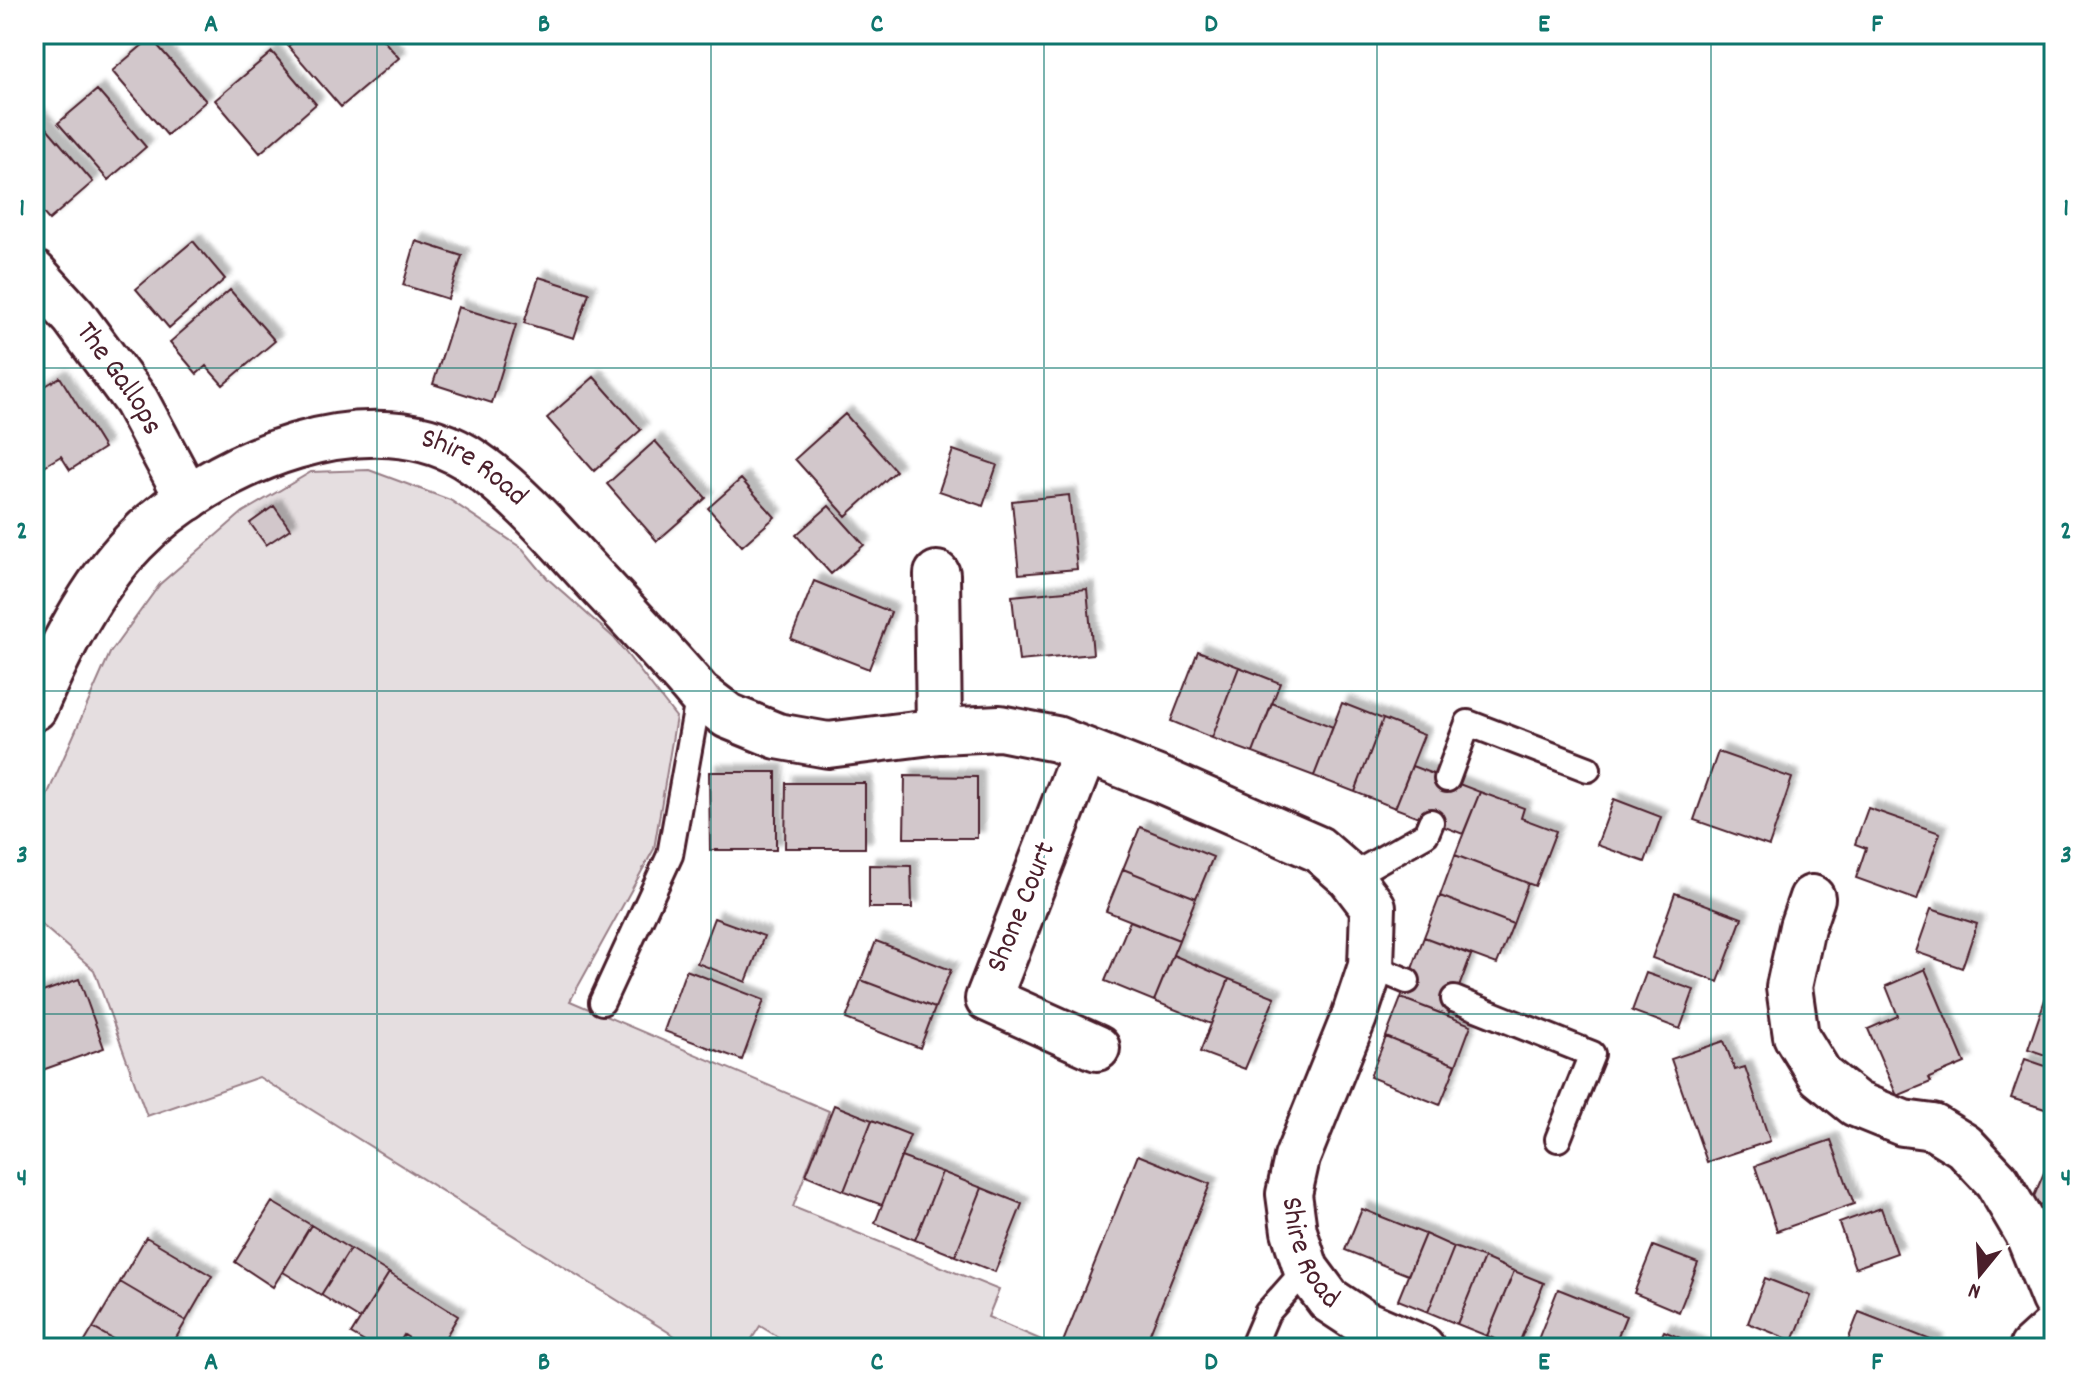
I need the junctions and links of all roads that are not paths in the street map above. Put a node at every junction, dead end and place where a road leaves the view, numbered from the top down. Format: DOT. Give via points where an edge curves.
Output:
graph roads {
  1 [pos="34,273"];
  2 [pos="188,498"];
  3 [pos="937,574"];
  4 [pos="699,694"];
  5 [pos="34,708"];
  6 [pos="939,731"];
  7 [pos="1085,751"];
  8 [pos="1588,769"];
  9 [pos="1447,779"];
  10 [pos="1431,822"];
  11 [pos="1350,877"];
  12 [pos="1812,898"];
  13 [pos="1454,999"];
  14 [pos="602,1002"];
  15 [pos="1097,1048"];
  16 [pos="1558,1139"];
  17 [pos="1306,1269"];
  18 [pos="2054,1299"];
  19 [pos="2054,1328"];
  20 [pos="1252,1348"];
  21 [pos="1422,1348"];
  22 [pos="2032,1348"];
  1 -- 2 [label="street, The Gallops" via="136,401"];
  2 -- 4 [label="street, Shire Road" via="243,465 291,447 347,435 394,433 434,442 474,462 547,527"];
  2 -- 5 [label="street, Shire Road" via="134,542 86,605"];
  3 -- 6 [label="street"];
  4 -- 6 [label="street, Shire Road" via="728,716 777,736 828,745"];
  4 -- 14 [label="lane" via="670,855"];
  6 -- 7 [label="street, Shire Road" via="1000,728 1056,739"];
  7 -- 11 [label="street, Shire Road" via="1318,849"];
  7 -- 15 [label="street, Shone Court" via="988,999"];
  8 -- 9 [label="lane" via="1468,723"];
  10 -- 11 [label="lane" via="1426,834"];
  11 -- 17 [label="street, Shire Road" via="1373,907 1389,974 1354,1017 1297,1158 1289,1194"];
  12 -- 18 [label="street" via="1789,987 1796,1036 1820,1075 1856,1104 1903,1123 1933,1127 1964,1146 1997,1181"];
  13 -- 16 [label="lane" via="1592,1054"];
  17 -- 20 [label="lane" via="1267,1313"];
  17 -- 21 [label="street, Shire Road" via="1329,1300 1364,1323"];
  19 -- 22 [label="street"];
}
